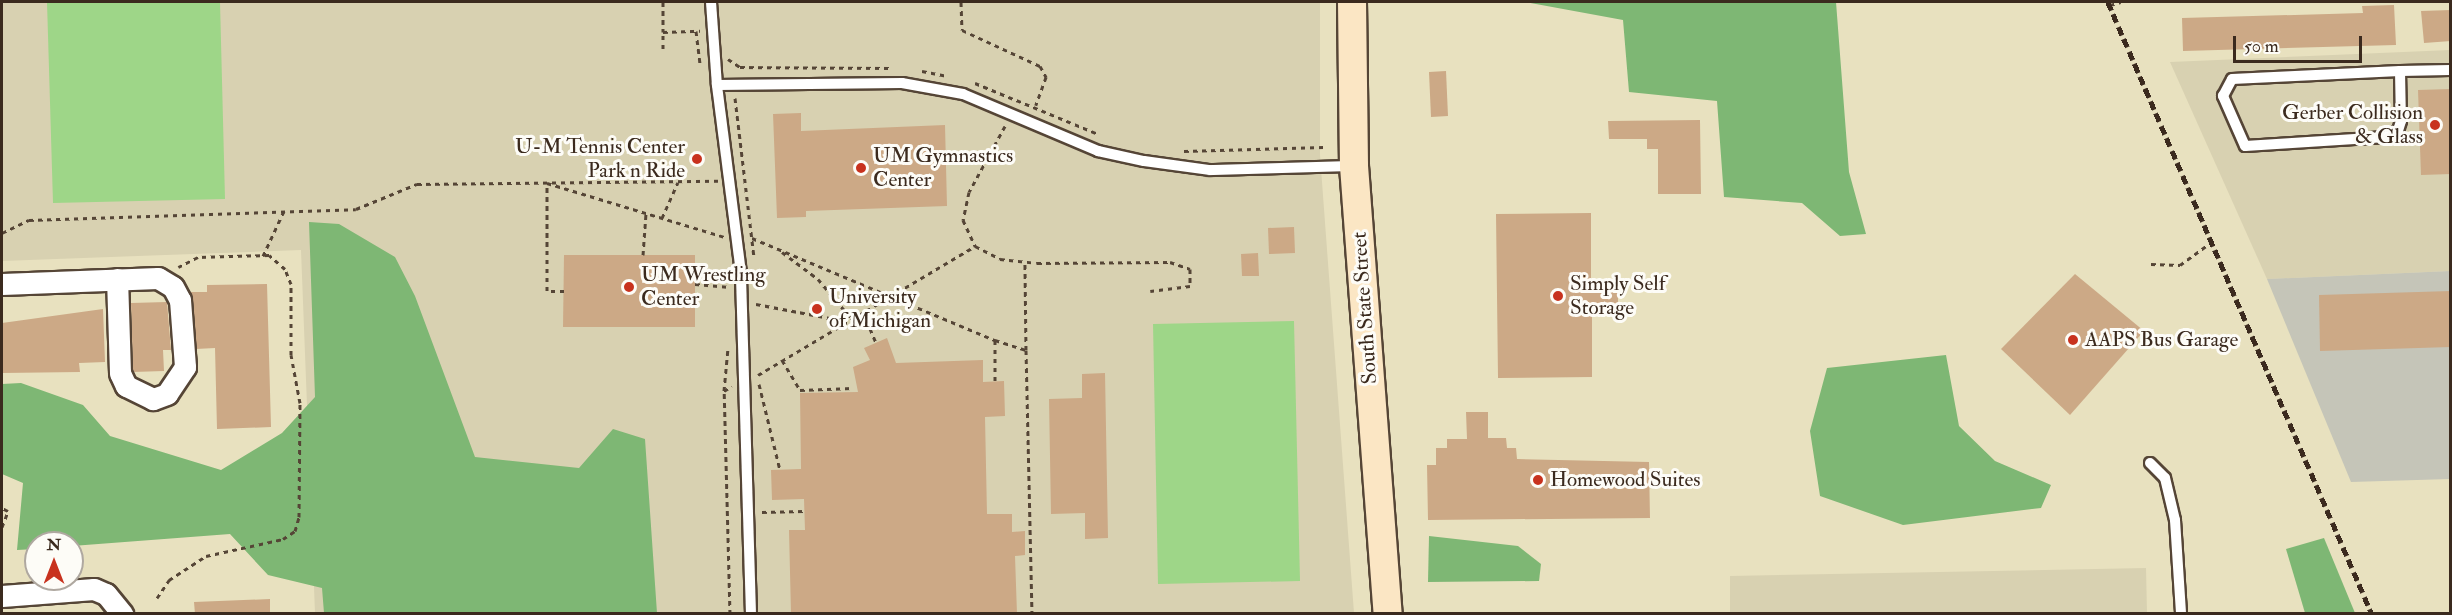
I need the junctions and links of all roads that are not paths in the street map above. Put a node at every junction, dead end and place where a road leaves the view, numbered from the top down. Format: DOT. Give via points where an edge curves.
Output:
graph roads {
  1 [pos="713,2"];
  2 [pos="1352,2"];
  3 [pos="2451,70"];
  4 [pos="2400,71"];
  5 [pos="717,85"];
  6 [pos="1354,166"];
  7 [pos="117,279"];
  8 [pos="2,284"];
  9 [pos="2150,463"];
  10 [pos="2,596"];
  11 [pos="122,614"];
  12 [pos="752,614"];
  13 [pos="1388,614"];
  14 [pos="2181,614"];
  1 -- 5 [label="lane"];
  2 -- 6 [label="main road, South State Street"];
  3 -- 4 [label="lane"];
  4 -- 4 [label="lane" via="2232,79 2223,96 2245,146 2386,137 2398,131 2401,121"];
  5 -- 6 [label="lane" via="902,83 963,94 1098,151 1175,167"];
  5 -- 12 [label="lane" via="738,238"];
  6 -- 13 [label="main road, South State Street"];
  7 -- 7 [label="street" via="120,373 136,395 153,399 178,385 185,367 180,300 164,281"];
  7 -- 8 [label="street"];
  9 -- 14 [label="lane" via="2165,478 2175,520"];
  10 -- 11 [label="street" via="94,590 106,594"];
}
